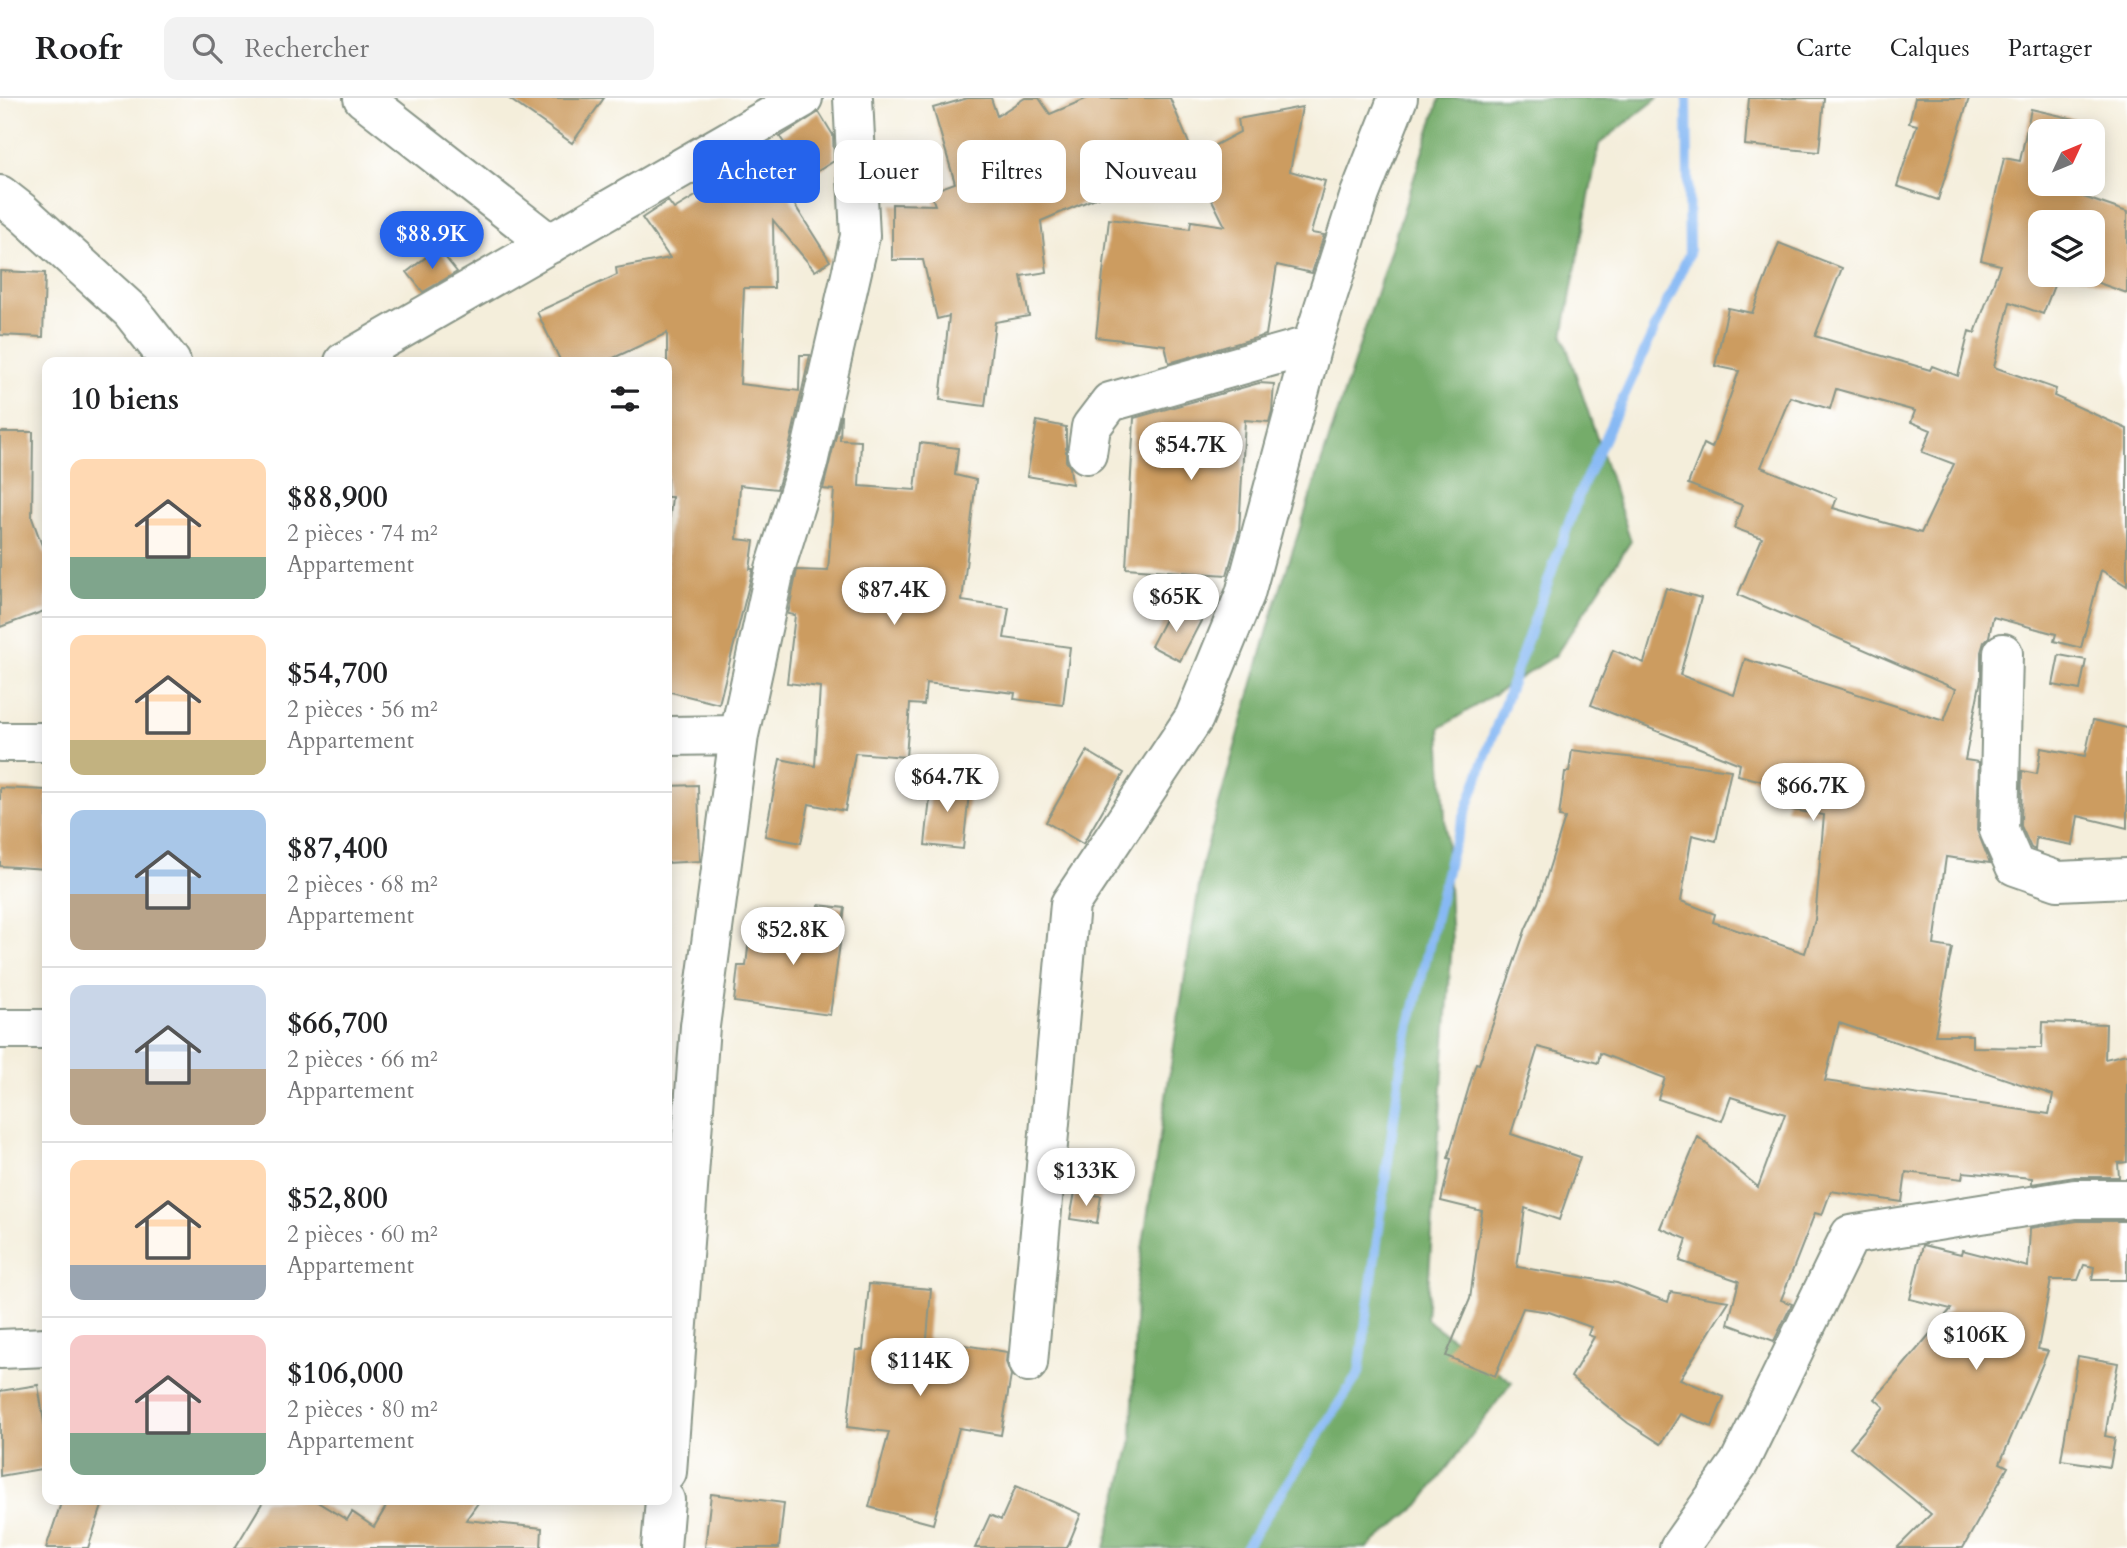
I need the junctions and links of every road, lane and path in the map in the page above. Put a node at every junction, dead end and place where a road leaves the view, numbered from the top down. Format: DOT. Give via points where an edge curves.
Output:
graph roads {
  1 [pos="363,98"];
  2 [pos="803,98"];
  3 [pos="853,98"];
  4 [pos="1398,98"];
  5 [pos="0,195"];
  6 [pos="550,244"];
  7 [pos="1312,345"];
  8 [pos="167,357"];
  9 [pos="353,357"];
  10 [pos="1087,454"];
  11 [pos="2003,653"];
  12 [pos="739,735"];
  13 [pos="672,736"];
  14 [pos="0,742"];
  15 [pos="42,742"];
  16 [pos="2127,878"];
  17 [pos="683,1026"];
  18 [pos="0,1029"];
  19 [pos="42,1029"];
  20 [pos="2127,1199"];
  21 [pos="672,1333"];
  22 [pos="42,1348"];
  23 [pos="0,1349"];
  24 [pos="1028,1363"];
  25 [pos="665,1505"];
  26 [pos="661,1548"];
  27 [pos="1679,1548"];
  1 -- 6 [label="street"];
  2 -- 6 [label="street"];
  3 -- 12 [label="street" via="860,236 808,463 775,569"];
  4 -- 7 [label="street" via="1360,194"];
  5 -- 8 [label="street" via="131,311"];
  6 -- 9 [label="street"];
  7 -- 10 [label="street" via="1110,402 1091,427"];
  7 -- 24 [label="street" via="1245,594 1194,718 1070,904"];
  11 -- 16 [label="street" via="1999,830 2015,866 2058,881"];
  12 -- 13 [label="street"];
  12 -- 17 [label="street"];
  14 -- 15 [label="street"];
  17 -- 21 [label="street"];
  18 -- 19 [label="street"];
  20 -- 27 [label="street" via="2075,1199 1850,1235 1740,1463"];
  22 -- 23 [label="street"];
  25 -- 26 [label="street"];
}
